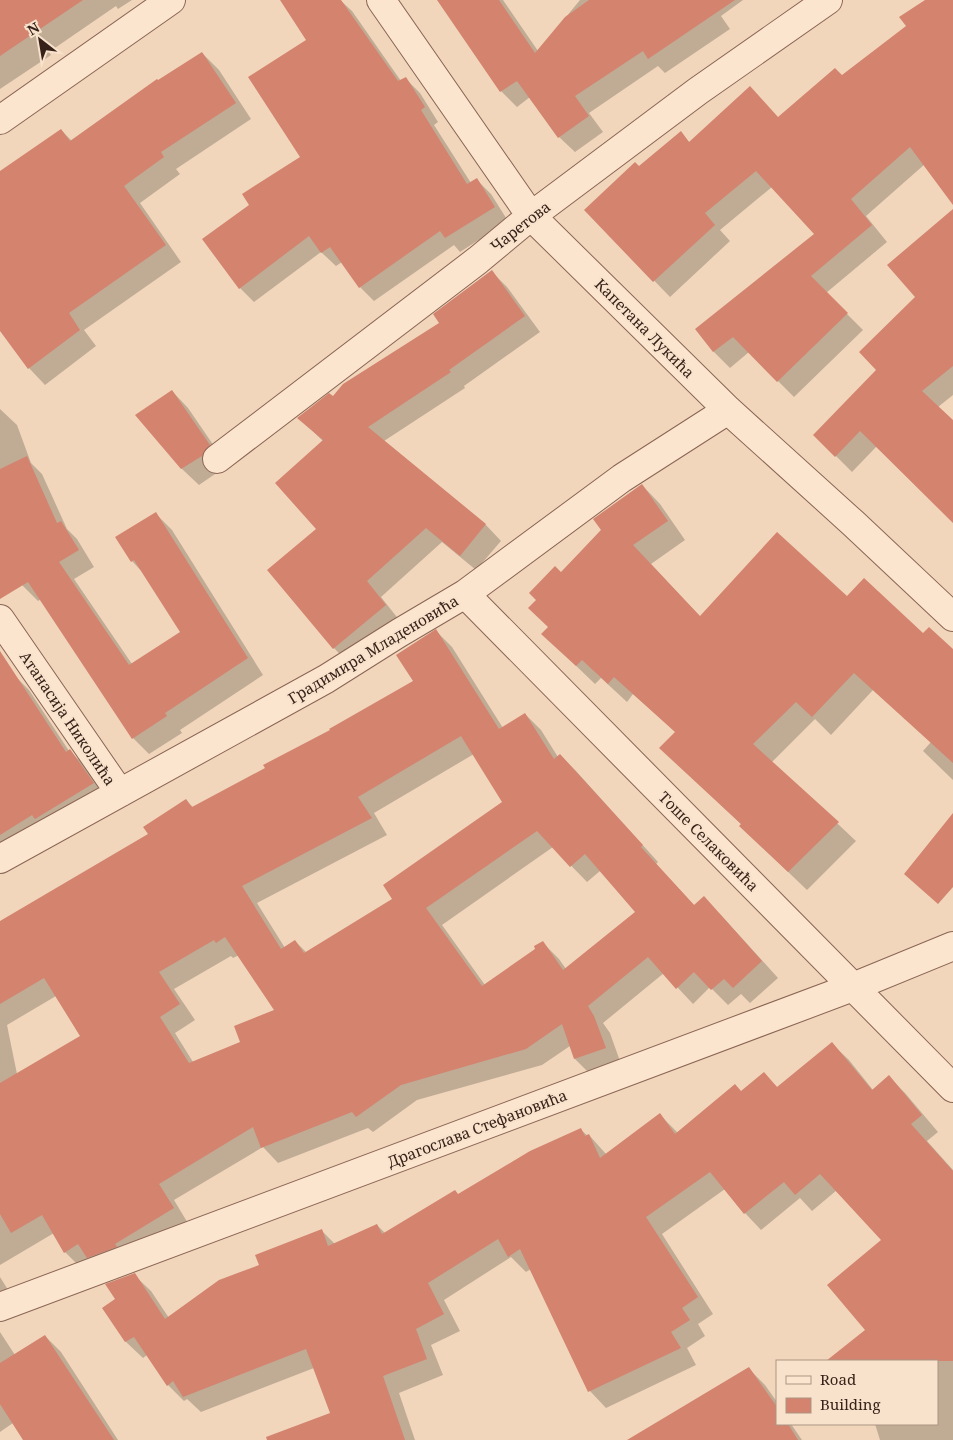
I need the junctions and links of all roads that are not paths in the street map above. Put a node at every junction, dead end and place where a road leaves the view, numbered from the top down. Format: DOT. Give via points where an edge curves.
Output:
graph roads {
  1 [pos="171,0"];
  2 [pos="381,0"];
  3 [pos="828,0"];
  4 [pos="0,120"];
  5 [pos="531,216"];
  6 [pos="728,410"];
  7 [pos="217,459"];
  8 [pos="465,594"];
  9 [pos="953,618"];
  10 [pos="0,619"];
  11 [pos="120,793"];
  12 [pos="0,859"];
  13 [pos="953,946"];
  14 [pos="853,987"];
  15 [pos="953,1088"];
  16 [pos="0,1307"];
  1 -- 4 [label="street"];
  2 -- 5 [label="street, Капетана Лукића"];
  3 -- 5 [label="street, Чаретова" via="698,91"];
  5 -- 6 [label="street, Капетана Лукића"];
  5 -- 7 [label="street, Чаретова"];
  6 -- 8 [label="street, Градимира Младеновића" via="622,478"];
  6 -- 9 [label="street, Капетана Лукића"];
  8 -- 11 [label="street, Градимира Младеновића" via="326,679"];
  8 -- 14 [label="street, Тоше Селаковића"];
  10 -- 11 [label="street, Атанасија Николића"];
  11 -- 12 [label="street, Градимира Младеновића"];
  13 -- 14 [label="street, Драгослава Стефановића"];
  14 -- 15 [label="street, Тоше Селаковића"];
  14 -- 16 [label="street, Драгослава Стефановића"];
}
